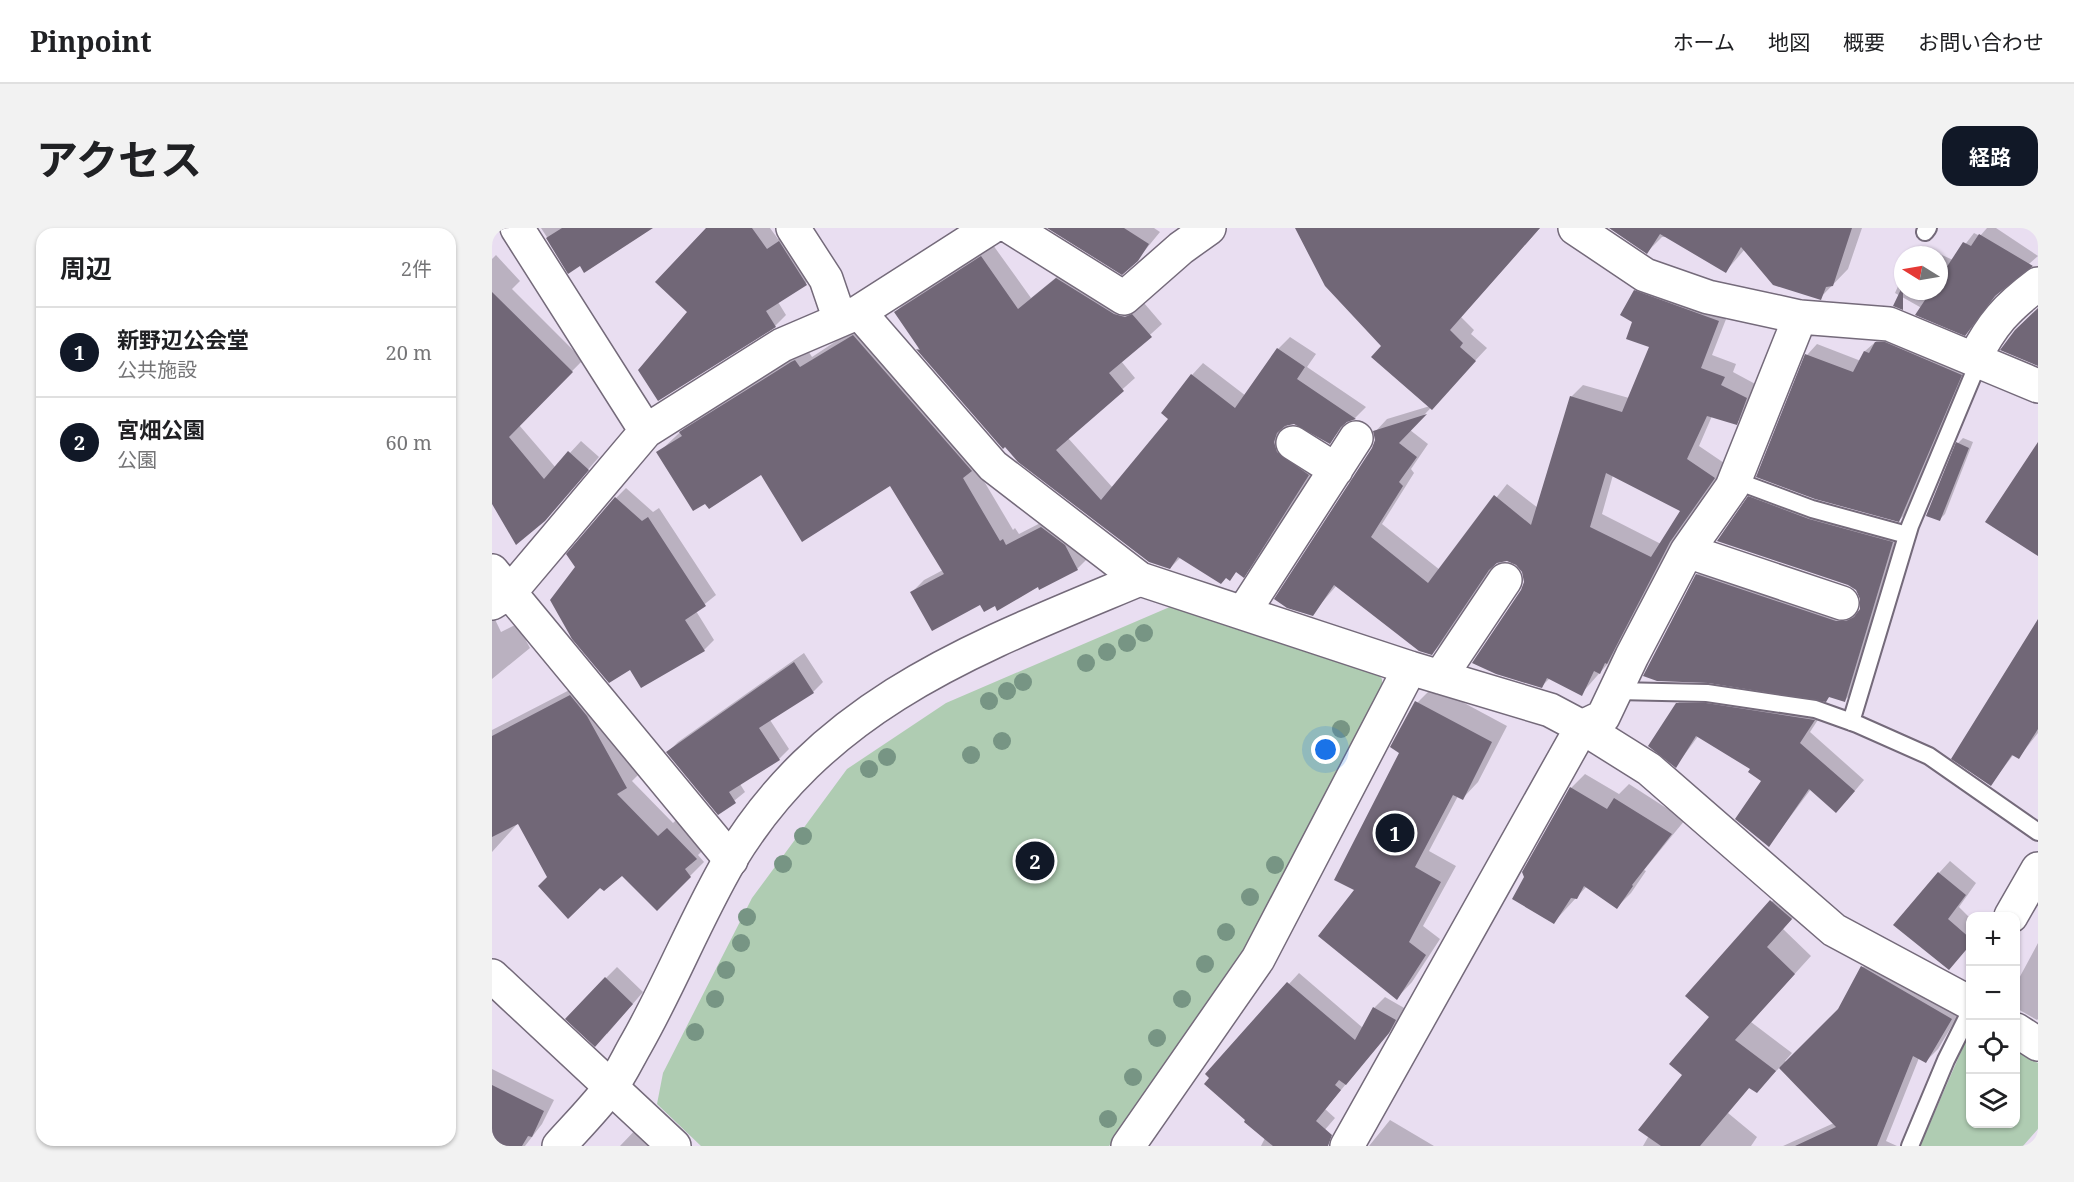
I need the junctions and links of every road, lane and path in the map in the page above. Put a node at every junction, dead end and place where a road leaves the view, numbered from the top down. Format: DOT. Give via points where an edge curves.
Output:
graph roads {
  1 [pos="517,228"];
  2 [pos="793,228"];
  3 [pos="990,228"];
  4 [pos="1012,228"];
  5 [pos="1209,228"];
  6 [pos="1589,232"];
  7 [pos="2038,284"];
  8 [pos="849,316"];
  9 [pos="1800,317"];
  10 [pos="1976,360"];
  11 [pos="2038,386"];
  12 [pos="646,431"];
  13 [pos="1356,438"];
  14 [pos="1293,443"];
  15 [pos="1336,470"];
  16 [pos="1734,480"];
  17 [pos="1907,535"];
  18 [pos="1687,551"];
  19 [pos="1140,579"];
  20 [pos="1505,580"];
  21 [pos="498,589"];
  22 [pos="1842,603"];
  23 [pos="1243,613"];
  24 [pos="1425,673"];
  25 [pos="1617,691"];
  26 [pos="1851,722"];
  27 [pos="1582,727"];
  28 [pos="2038,832"];
  29 [pos="731,860"];
  30 [pos="2038,869"];
  31 [pos="2013,912"];
  32 [pos="492,976"];
  33 [pos="1966,998"];
  34 [pos="1966,1008"];
  35 [pos="2020,1033"];
  36 [pos="2038,1044"];
  37 [pos="611,1087"];
  38 [pos="559,1146"];
  39 [pos="674,1146"];
  40 [pos="1128,1146"];
  41 [pos="1347,1146"];
  42 [pos="1910,1146"];
  1 -- 12 [label="street"];
  2 -- 8 [label="street"];
  3 -- 8 [label="street"];
  4 -- 5 [label="street" via="1124,298"];
  6 -- 9 [label="street" via="1645,275 1708,297"];
  7 -- 10 [label="street" via="1996,320"];
  8 -- 12 [label="street" via="782,345"];
  8 -- 19 [label="street" via="993,466"];
  9 -- 10 [label="street" via="1889,324"];
  9 -- 16 [label="street"];
  10 -- 11 [label="street"];
  10 -- 17 [label="lane"];
  12 -- 21 [label="street"];
  13 -- 15 [label="street"];
  14 -- 15 [label="street"];
  15 -- 23 [label="street"];
  16 -- 17 [label="lane" via="1812,508"];
  16 -- 18 [label="street"];
  17 -- 26 [label="lane"];
  18 -- 22 [label="street"];
  18 -- 25 [label="street"];
  19 -- 23 [label="street"];
  19 -- 29 [label="street" via="956,660 852,722 765,809"];
  20 -- 24 [label="street"];
  21 -- 29 [label="street"];
  23 -- 24 [label="street"];
  24 -- 27 [label="street" via="1550,710"];
  24 -- 40 [label="street" via="1258,959"];
  25 -- 26 [label="lane" via="1707,693 1815,709"];
  25 -- 27 [label="street" via="1603,717"];
  26 -- 28 [label="lane" via="1929,756"];
  27 -- 33 [label="street" via="1649,769 1834,930"];
  27 -- 41 [label="street"];
  29 -- 37 [label="street" via="662,1000"];
  30 -- 31 [label="street"];
  32 -- 37 [label="street"];
  34 -- 42 [label="lane"];
  35 -- 36 [label="street"];
  37 -- 38 [label="street"];
  37 -- 39 [label="street"];
}
